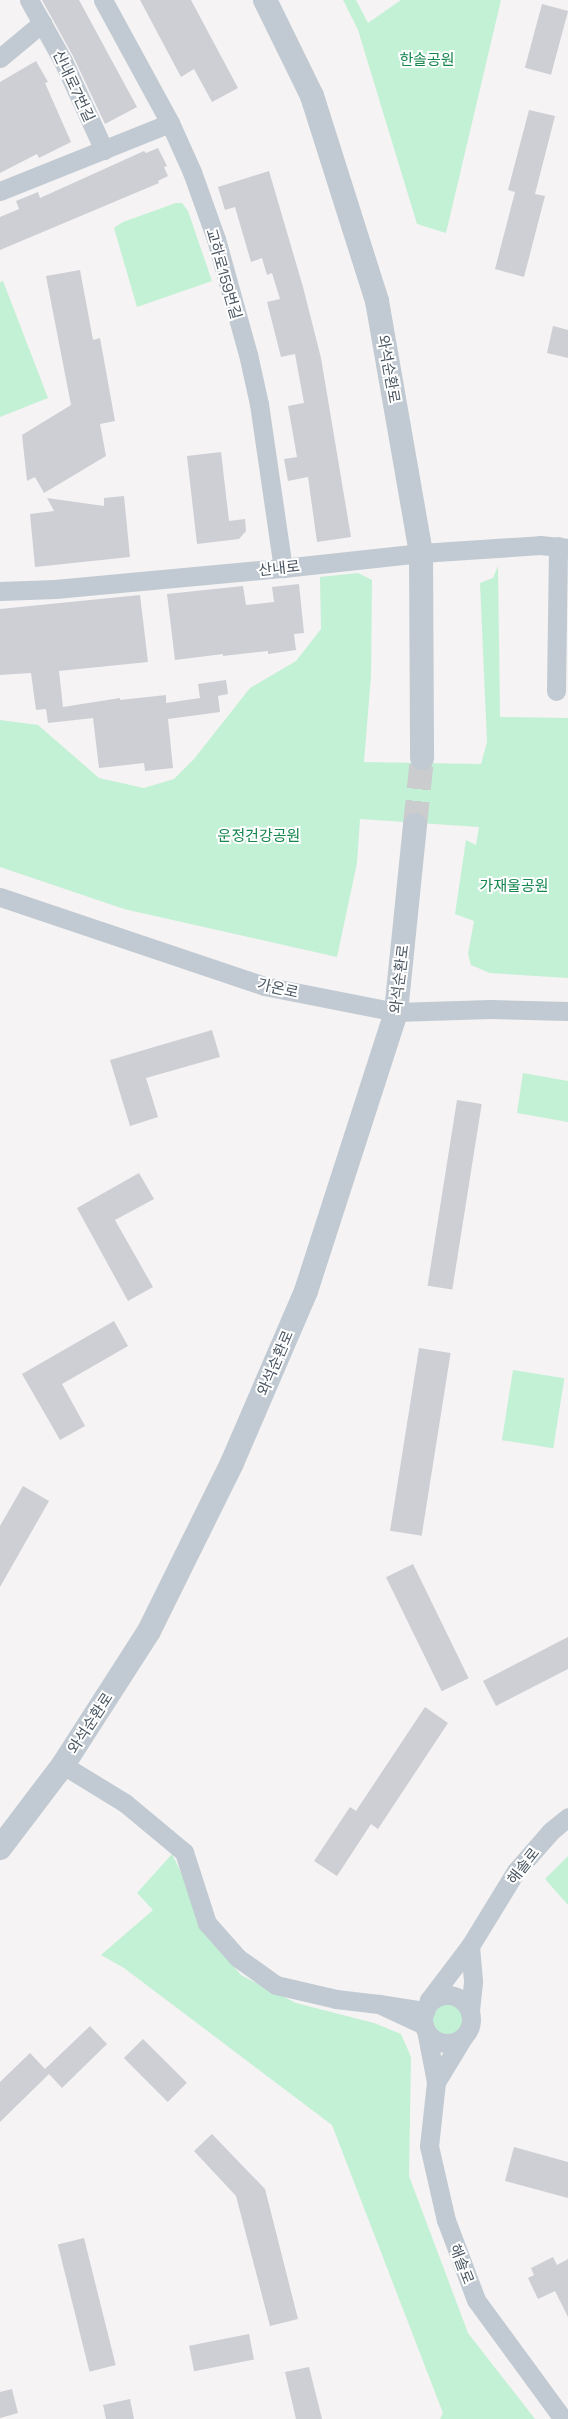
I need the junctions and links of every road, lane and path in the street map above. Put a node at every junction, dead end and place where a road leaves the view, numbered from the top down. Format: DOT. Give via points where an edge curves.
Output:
graph roads {
  1 [pos="29,0"];
  2 [pos="103,0"];
  3 [pos="265,0"];
  4 [pos="42,23"];
  5 [pos="0,58"];
  6 [pos="170,123"];
  7 [pos="104,150"];
  8 [pos="0,191"];
  9 [pos="563,547"];
  10 [pos="421,553"];
  11 [pos="283,568"];
  12 [pos="0,591"];
  13 [pos="562,616"];
  14 [pos="556,691"];
  15 [pos="422,758"];
  16 [pos="415,825"];
  17 [pos="0,897"];
  18 [pos="568,1010"];
  19 [pos="396,1012"];
  20 [pos="63,1765"];
  21 [pos="568,1817"];
  22 [pos="0,1848"];
  23 [pos="470,1946"];
  24 [pos="470,2013"];
  25 [pos="425,2022"];
  26 [pos="464,2036"];
  27 [pos="436,2082"];
  28 [pos="564,2419"];
  1 -- 4 [label="street, 산내로7번길"];
  2 -- 6 [label="street, 교하로159번길"];
  3 -- 10 [label="street, 와석순환로" via="312,96 377,301"];
  4 -- 5 [label="street"];
  4 -- 7 [label="street, 산내로7번길" via="64,61"];
  6 -- 7 [label="street"];
  6 -- 11 [label="street, 교하로159번길" via="192,172 216,240 248,354 259,404"];
  7 -- 8 [label="street"];
  9 -- 10 [label="street, 산내로" via="540,545"];
  9 -- 13 [label="street, 산내로"];
  10 -- 11 [label="street, 산내로"];
  10 -- 15 [label="street, 와석순환로"];
  11 -- 12 [label="street, 산내로"];
  13 -- 14 [label="street, 산내로"];
  16 -- 19 [label="street, 와석순환로"];
  17 -- 19 [label="street, 가온로" via="264,986"];
  18 -- 19 [label="street, 가온로"];
  19 -- 20 [label="street, 와석순환로" via="306,1291 232,1463 150,1630"];
  20 -- 22 [label="street, 와석순환로"];
  20 -- 25 [label="street" via="125,1803 184,1852 207,1923 238,1958 276,1985 336,1999 378,2004"];
  21 -- 23 [label="street, 해솔로" via="551,1831 516,1871"];
  23 -- 24 [label="street" via="473,1982"];
  23 -- 25 [label="street, 해솔로" via="429,2000"];
  24 -- 25 [label="street" via="462,2000 447,1995 433,2000"];
  24 -- 26 [label="street" via="469,2029"];
  25 -- 26 [label="street" via="434,2039 442,2042"];
  25 -- 27 [label="street"];
  26 -- 27 [label="street"];
  27 -- 28 [label="street, 해솔로" via="430,2146 446,2220 462,2264 476,2300"];
}
